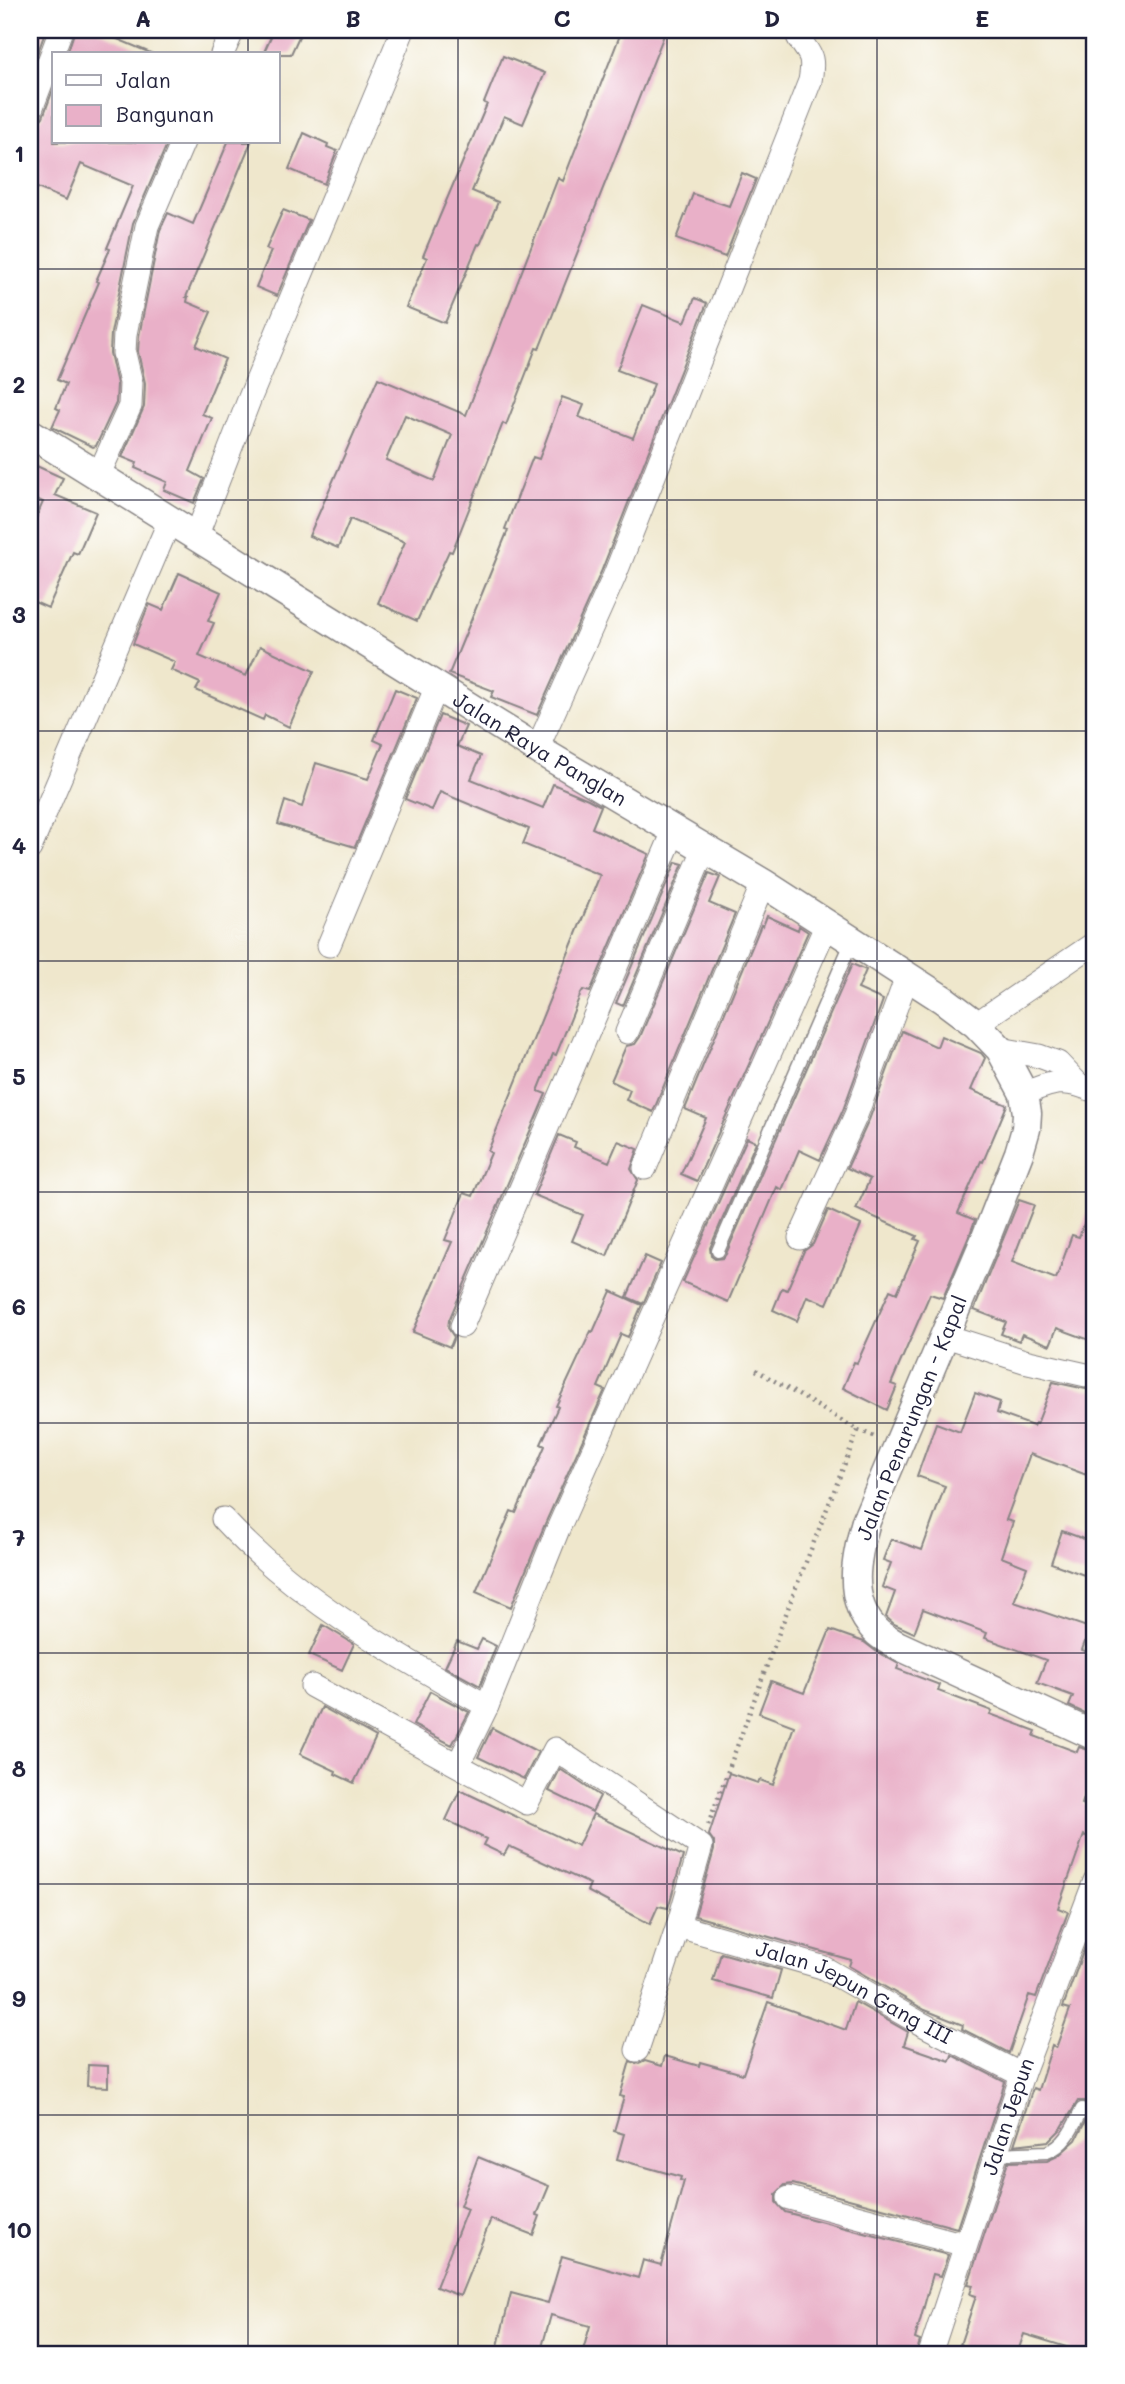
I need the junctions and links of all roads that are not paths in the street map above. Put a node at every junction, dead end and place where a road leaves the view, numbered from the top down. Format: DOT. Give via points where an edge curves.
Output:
graph roads {
  1 [pos="61,30"];
  2 [pos="233,30"];
  3 [pos="403,30"];
  4 [pos="795,30"];
  5 [pos="53,52"];
  6 [pos="223,52"];
  7 [pos="52,54"];
  8 [pos="30,111"];
  9 [pos="182,144"];
  10 [pos="30,432"];
  11 [pos="99,474"];
  12 [pos="170,520"];
  13 [pos="196,537"];
  14 [pos="437,686"];
  15 [pos="537,749"];
  16 [pos="675,830"];
  17 [pos="705,847"];
  18 [pos="30,848"];
  19 [pos="763,883"];
  20 [pos="827,924"];
  21 [pos="852,941"];
  22 [pos="1095,943"];
  23 [pos="329,945"];
  24 [pos="907,977"];
  25 [pos="976,1024"];
  26 [pos="627,1031"];
  27 [pos="1000,1049"];
  28 [pos="1086,1087"];
  29 [pos="1024,1094"];
  30 [pos="645,1168"];
  31 [pos="800,1238"];
  32 [pos="718,1251"];
  33 [pos="462,1326"];
  34 [pos="946,1336"];
  35 [pos="1095,1377"];
  36 [pos="223,1519"];
  37 [pos="312,1686"];
  38 [pos="487,1706"];
  39 [pos="1095,1736"];
  40 [pos="458,1765"];
  41 [pos="1095,1881"];
  42 [pos="678,1926"];
  43 [pos="637,2050"];
  44 [pos="1022,2074"];
  45 [pos="1083,2109"];
  46 [pos="997,2154"];
  47 [pos="789,2198"];
  48 [pos="965,2245"];
  49 [pos="930,2354"];
  1 -- 5 [label="street"];
  2 -- 6 [label="street"];
  3 -- 13 [label="street"];
  4 -- 15 [label="street" via="811,53 810,80 614,577"];
  7 -- 8 [label="street"];
  9 -- 11 [label="street" via="147,226 125,334 130,406"];
  10 -- 11 [label="street, Jalan Raya Panglan"];
  11 -- 12 [label="street, Jalan Raya Panglan"];
  12 -- 13 [label="street, Jalan Raya Panglan"];
  12 -- 18 [label="street"];
  13 -- 14 [label="street, Jalan Raya Panglan"];
  14 -- 15 [label="street, Jalan Raya Panglan"];
  14 -- 23 [label="street"];
  15 -- 16 [label="street, Jalan Raya Panglan"];
  16 -- 17 [label="street, Jalan Raya Panglan"];
  16 -- 33 [label="street"];
  17 -- 19 [label="street, Jalan Raya Panglan"];
  17 -- 26 [label="street"];
  19 -- 20 [label="street, Jalan Raya Panglan"];
  19 -- 30 [label="street"];
  20 -- 21 [label="street, Jalan Raya Panglan"];
  20 -- 38 [label="street" via="558,1529"];
  21 -- 24 [label="street, Jalan Raya Panglan"];
  21 -- 32 [label="lane"];
  22 -- 25 [label="street"];
  24 -- 25 [label="street, Jalan Raya Panglan"];
  24 -- 31 [label="street" via="856,1115"];
  25 -- 27 [label="street, Jalan Raya Panglan"];
  27 -- 28 [label="street" via="1058,1063"];
  27 -- 29 [label="street, Jalan Raya Panglan"];
  28 -- 29 [label="street" via="1050,1083"];
  29 -- 34 [label="street, Jalan Penarungan - Kapal" via="1026,1129 1019,1153"];
  34 -- 35 [label="street"];
  34 -- 39 [label="street, Jalan Penarungan - Kapal" via="866,1521 856,1556 858,1600 876,1632 897,1645"];
  36 -- 38 [label="street" via="252,1551 308,1596"];
  37 -- 40 [label="street"];
  38 -- 40 [label="street"];
  40 -- 42 [label="street" via="527,1803 555,1749 701,1846"];
  41 -- 44 [label="street, Jalan Jepun"];
  42 -- 43 [label="street"];
  42 -- 44 [label="street, Jalan Jepun Gang III" via="822,1968"];
  44 -- 46 [label="street, Jalan Jepun"];
  45 -- 46 [label="lane" via="1054,2150"];
  46 -- 48 [label="street, Jalan Jepun"];
  47 -- 48 [label="street"];
  48 -- 49 [label="street, Jalan Jepun"];
}
